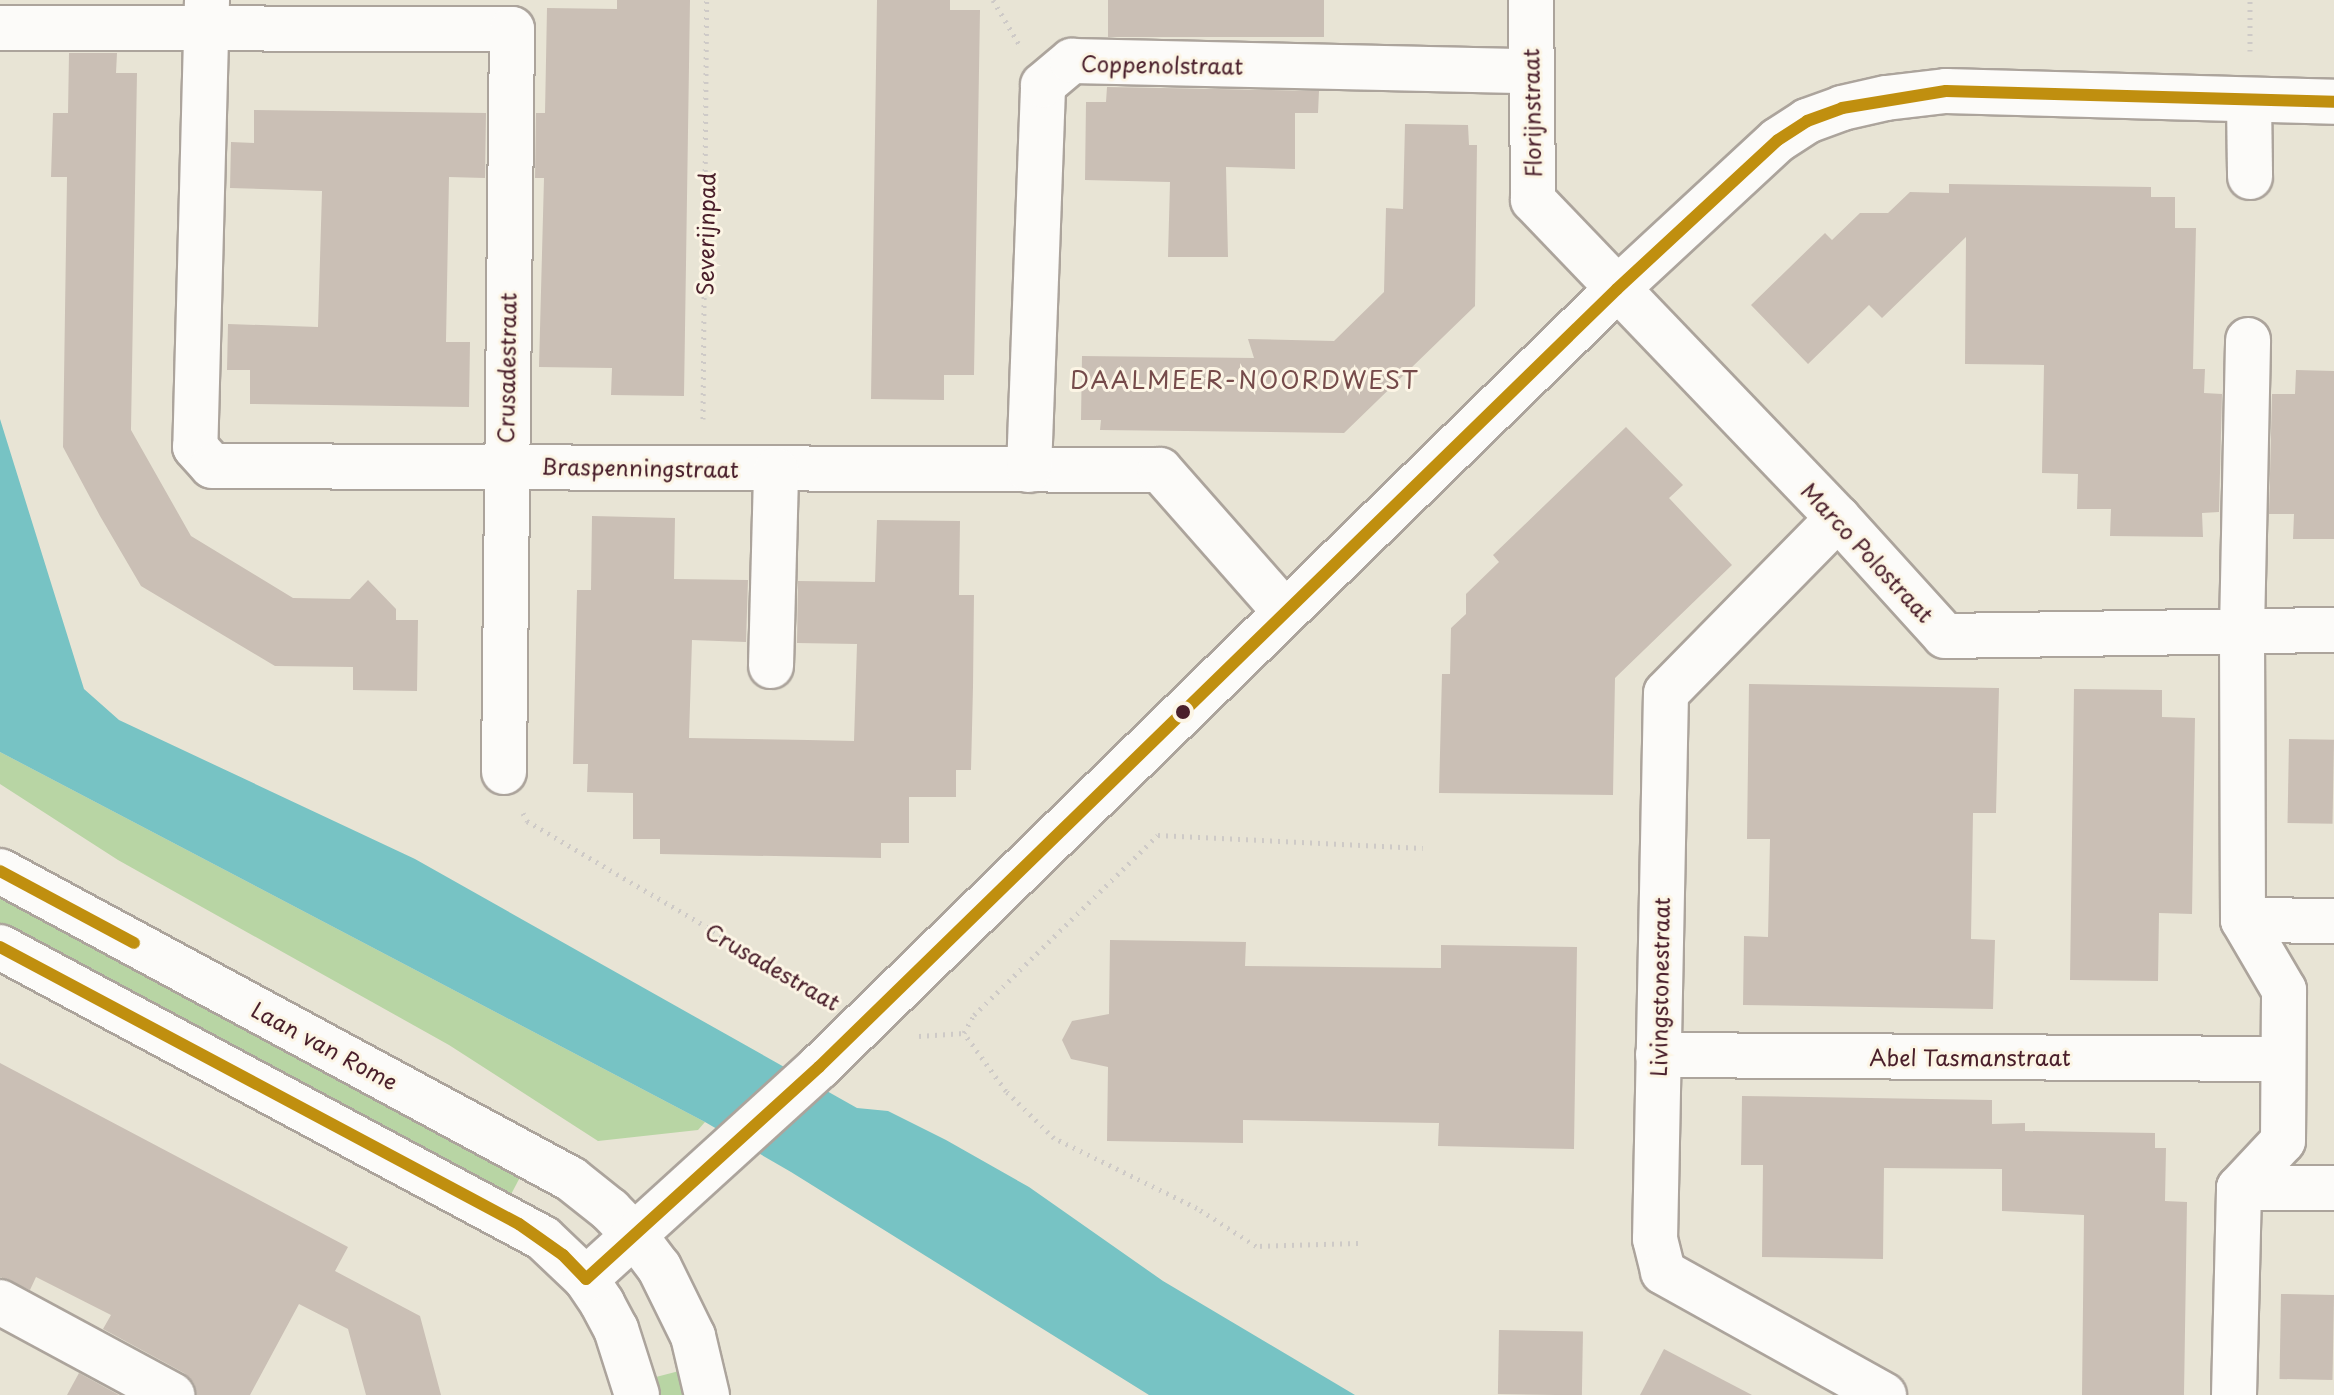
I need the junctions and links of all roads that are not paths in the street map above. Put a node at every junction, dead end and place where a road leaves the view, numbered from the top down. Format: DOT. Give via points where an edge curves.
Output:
graph roads {
  1 [pos="1531,0"];
  2 [pos="207,14"];
  3 [pos="0,28"];
  4 [pos="1529,71"];
  5 [pos="2249,101"];
  6 [pos="2334,102"];
  7 [pos="2250,177"];
  8 [pos="1617,289"];
  9 [pos="2248,340"];
  10 [pos="505,465"];
  11 [pos="776,470"];
  12 [pos="1029,470"];
  13 [pos="1838,518"];
  14 [pos="1285,612"];
  15 [pos="2242,630"];
  16 [pos="2334,630"];
  17 [pos="771,666"];
  18 [pos="504,772"];
  19 [pos="0,871"];
  20 [pos="2243,920"];
  21 [pos="2334,921"];
  22 [pos="0,947"];
  23 [pos="1658,1055"];
  24 [pos="2283,1059"];
  25 [pos="2239,1188"];
  26 [pos="2334,1188"];
  27 [pos="636,1237"];
  28 [pos="586,1279"];
  29 [pos="0,1302"];
  30 [pos="172,1395"];
  31 [pos="637,1395"];
  32 [pos="707,1395"];
  33 [pos="1884,1395"];
  34 [pos="2234,1395"];
  1 -- 4 [label="street, Florijnstraat"];
  2 -- 3 [label="street, Crusadestraat"];
  2 -- 10 [label="street, Crusadestraat" via="512,29"];
  2 -- 10 [label="street, Braspenningstraat" via="195,447 212,466"];
  4 -- 8 [label="street, Florijnstraat" via="1533,200"];
  4 -- 12 [label="street, Coppenolstraat" via="1072,61 1043,85"];
  5 -- 6 [label="street"];
  5 -- 7 [label="street"];
  5 -- 8 [label="street" via="1946,91 1842,108 1807,121 1778,140"];
  8 -- 13 [label="street, Marco Polostraat"];
  8 -- 14 [label="street"];
  9 -- 15 [label="street"];
  10 -- 11 [label="street, Braspenningstraat"];
  10 -- 18 [label="street, Crusadestraat"];
  11 -- 12 [label="street, Braspenningstraat"];
  11 -- 17 [label="street"];
  12 -- 14 [label="street, Braspenningstraat" via="1160,470"];
  13 -- 15 [label="street, Marco Polostraat" via="1945,636"];
  13 -- 23 [label="street, Livingstonestraat" via="1666,693"];
  14 -- 27 [label="street" via="819,1067"];
  15 -- 16 [label="street, Marco Polostraat"];
  15 -- 20 [label="street"];
  19 -- 27 [label="street, Laan van Rome" via="551,1165"];
  20 -- 21 [label="street"];
  20 -- 24 [label="street" via="2284,990"];
  22 -- 28 [label="street" via="519,1224 543,1238"];
  23 -- 24 [label="street, Abel Tasmanstraat"];
  23 -- 33 [label="street, Livingstonestraat" via="1655,1239 1663,1272"];
  24 -- 25 [label="street" via="2283,1141"];
  25 -- 26 [label="street"];
  25 -- 34 [label="street"];
  27 -- 28 [label="street"];
  27 -- 32 [label="street, Laan van Rome" via="683,1312"];
  28 -- 31 [label="street" via="616,1329"];
  29 -- 30 [label="street"];
}
